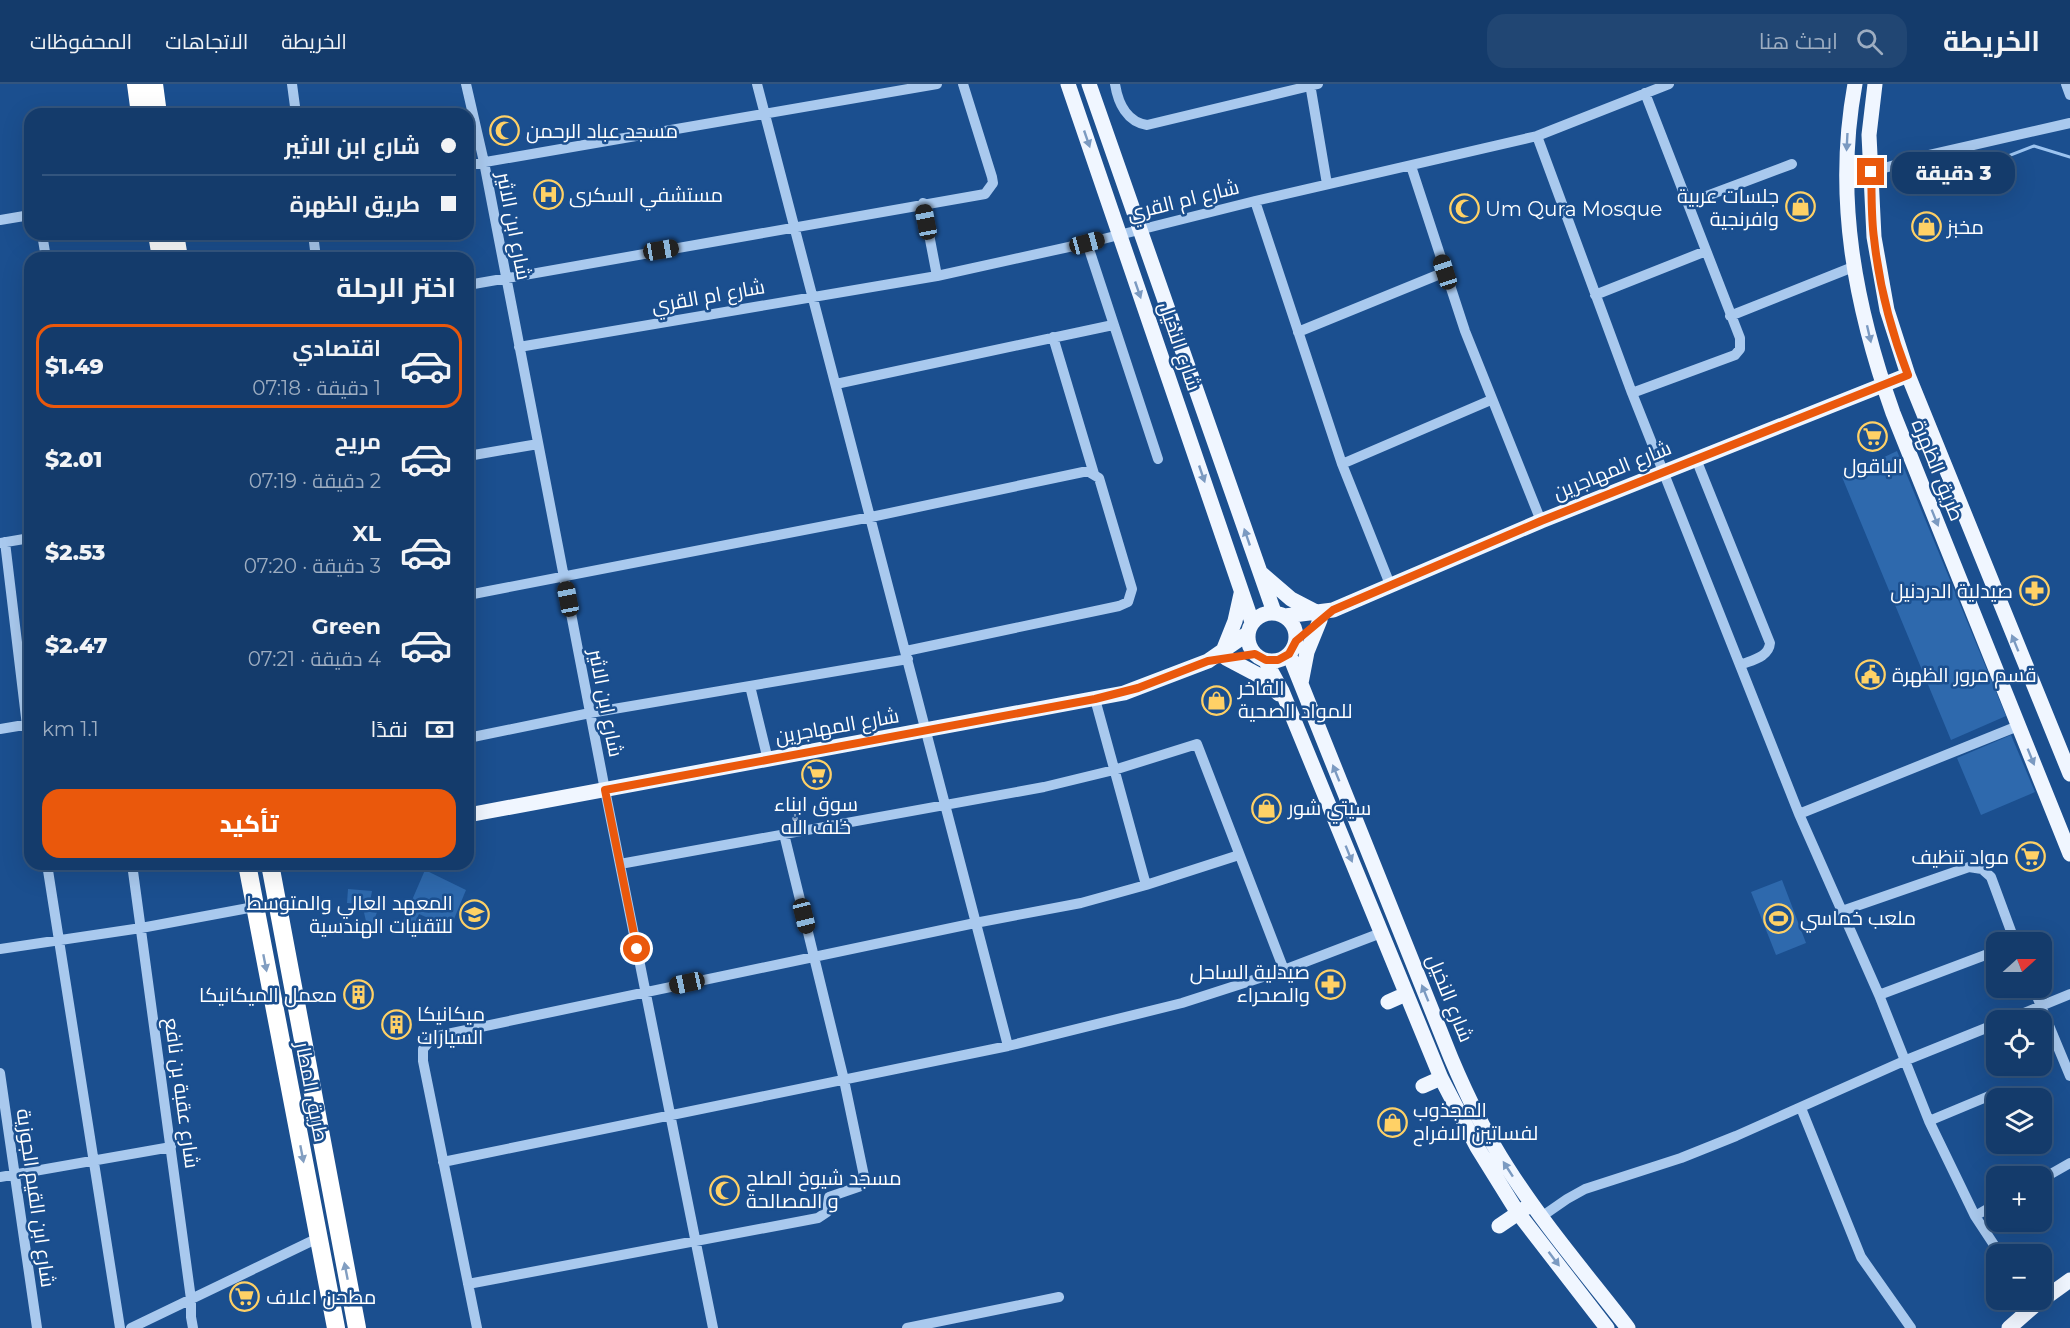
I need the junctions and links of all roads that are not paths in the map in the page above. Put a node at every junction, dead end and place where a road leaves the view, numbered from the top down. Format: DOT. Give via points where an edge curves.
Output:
graph roads {
  1 [pos="136,84"];
  2 [pos="154,84"];
  3 [pos="292,84"];
  4 [pos="466,84"];
  5 [pos="757,84"];
  6 [pos="937,84"];
  7 [pos="963,84"];
  8 [pos="1068,84"];
  9 [pos="1089,84"];
  10 [pos="1115,84"];
  11 [pos="1669,84"];
  12 [pos="1855,84"];
  13 [pos="1875,84"];
  14 [pos="2066,84"];
  15 [pos="1313,85"];
  16 [pos="1645,93"];
  17 [pos="2070,95"];
  18 [pos="139,108"];
  19 [pos="157,108"];
  20 [pos="295,108"];
  21 [pos="472,108"];
  22 [pos="765,114"];
  23 [pos="474,119"];
  24 [pos="2070,123"];
  25 [pos="1537,136"];
  26 [pos="484,162"];
  27 [pos="474,164"];
  28 [pos="1792,164"];
  29 [pos="1411,166"];
  30 [pos="1871,172"];
  31 [pos="1328,184"];
  32 [pos="1254,201"];
  33 [pos="923,203"];
  34 [pos="1688,203"];
  35 [pos="24,216"];
  36 [pos="0,220"];
  37 [pos="794,226"];
  38 [pos="1140,229"];
  39 [pos="1119,235"];
  40 [pos="1087,243"];
  41 [pos="1706,252"];
  42 [pos="1853,267"];
  43 [pos="1445,272"];
  44 [pos="937,276"];
  45 [pos="506,278"];
  46 [pos="474,284"];
  47 [pos="1595,295"];
  48 [pos="813,296"];
  49 [pos="1730,316"];
  50 [pos="1113,325"];
  51 [pos="1298,332"];
  52 [pos="1053,337"];
  53 [pos="519,347"];
  54 [pos="1908,375"];
  55 [pos="836,384"];
  56 [pos="1883,385"];
  57 [pos="1632,393"];
  58 [pos="1491,400"];
  59 [pos="538,444"];
  60 [pos="474,455"];
  61 [pos="1158,459"];
  62 [pos="1696,459"];
  63 [pos="1342,464"];
  64 [pos="1664,472"];
  65 [pos="1094,474"];
  66 [pos="871,517"];
  67 [pos="1541,521"];
  68 [pos="24,539"];
  69 [pos="3,542"];
  70 [pos="1259,572"];
  71 [pos="564,577"];
  72 [pos="1391,587"];
  73 [pos="1242,591"];
  74 [pos="474,594"];
  75 [pos="1279,614"];
  76 [pos="1318,616"];
  77 [pos="1250,628"];
  78 [pos="1292,647"];
  79 [pos="907,655"];
  80 [pos="1224,655"];
  81 [pos="1260,657"];
  82 [pos="1740,665"];
  83 [pos="1301,685"];
  84 [pos="750,686"];
  85 [pos="24,696"];
  86 [pos="1095,699"];
  87 [pos="1286,703"];
  88 [pos="590,712"];
  89 [pos="24,726"];
  90 [pos="2018,726"];
  91 [pos="0,729"];
  92 [pos="927,730"];
  93 [pos="474,737"];
  94 [pos="768,760"];
  95 [pos="2069,768"];
  96 [pos="1114,770"];
  97 [pos="605,790"];
  98 [pos="945,804"];
  99 [pos="474,814"];
  100 [pos="1799,814"];
  101 [pos="784,834"];
  102 [pos="1239,855"];
  103 [pos="2070,855"];
  104 [pos="620,864"];
  105 [pos="48,870"];
  106 [pos="133,870"];
  107 [pos="248,870"];
  108 [pos="271,870"];
  109 [pos="1146,885"];
  110 [pos="254,907"];
  111 [pos="1842,911"];
  112 [pos="975,923"];
  113 [pos="141,928"];
  114 [pos="2012,932"];
  115 [pos="1381,933"];
  116 [pos="59,940"];
  117 [pos="0,950"];
  118 [pos="1986,955"];
  119 [pos="814,957"];
  120 [pos="1284,970"];
  121 [pos="645,992"];
  122 [pos="1406,994"];
  123 [pos="2070,994"];
  124 [pos="1879,995"];
  125 [pos="2038,998"];
  126 [pos="1388,1002"];
  127 [pos="2041,1006"];
  128 [pos="2031,1010"];
  129 [pos="1986,1028"];
  130 [pos="1008,1046"];
  131 [pos="1904,1061"];
  132 [pos="0,1073"];
  133 [pos="2070,1076"];
  134 [pos="1441,1078"];
  135 [pos="844,1080"];
  136 [pos="1423,1086"];
  137 [pos="1986,1097"];
  138 [pos="1801,1108"];
  139 [pos="670,1116"];
  140 [pos="1929,1121"];
  141 [pos="171,1147"];
  142 [pos="93,1161"];
  143 [pos="443,1161"];
  144 [pos="2070,1163"];
  145 [pos="2052,1173"];
  146 [pos="15,1175"];
  147 [pos="0,1177"];
  148 [pos="1532,1204"];
  149 [pos="1986,1210"];
  150 [pos="1518,1213"];
  151 [pos="1975,1216"];
  152 [pos="1541,1217"];
  153 [pos="1499,1226"];
  154 [pos="318,1238"];
  155 [pos="696,1242"];
  156 [pos="1993,1244"];
  157 [pos="2070,1280"];
  158 [pos="468,1284"];
  159 [pos="2052,1290"];
  160 [pos="1059,1297"];
  161 [pos="191,1299"];
  162 [pos="2025,1310"];
  163 [pos="37,1328"];
  164 [pos="120,1328"];
  165 [pos="131,1328"];
  166 [pos="193,1328"];
  167 [pos="336,1328"];
  168 [pos="357,1328"];
  169 [pos="477,1328"];
  170 [pos="713,1328"];
  171 [pos="908,1328"];
  172 [pos="1607,1328"];
  173 [pos="1628,1328"];
  174 [pos="1911,1328"];
  175 [pos="2009,1328"];
  1 -- 18 [label="highway"];
  2 -- 19 [label="highway"];
  3 -- 20 [label="street"];
  4 -- 21 [label="street, شارع ابن الاثير"];
  5 -- 22 [label="street"];
  6 -- 22 [label="street"];
  7 -- 33 [label="street" via="993,183 984,194"];
  8 -- 39 [label="main road, شارع النخيل, one-way"];
  9 -- 38 [label="main road, شارع النخيل"];
  10 -- 15 [label="street" via="1126,113 1135,122 1147,125"];
  11 -- 16 [label="street, شارع ام القري"];
  12 -- 42 [label="main road, طريق الظهرة, one-way" via="1846,168"];
  13 -- 30 [label="main road, طريق الظهرة" via="1869,135"];
  14 -- 17 [label="street"];
  15 -- 31 [label="street"];
  16 -- 25 [label="street, شارع ام القري"];
  16 -- 34 [label="street"];
  22 -- 26 [label="street"];
  22 -- 37 [label="street"];
  23 -- 26 [label="street, شارع ابن الاثير"];
  24 -- 30 [label="street"];
  25 -- 29 [label="street, شارع ام القري"];
  25 -- 47 [label="street"];
  26 -- 27 [label="street"];
  26 -- 45 [label="street, شارع ابن الاثير"];
  28 -- 34 [label="street"];
  29 -- 31 [label="street, شارع ام القري"];
  29 -- 43 [label="street"];
  30 -- 54 [label="main road, طريق الظهرة" via="1874,237 1882,284"];
  31 -- 32 [label="street, شارع ام القري"];
  32 -- 38 [label="street, شارع ام القري"];
  32 -- 51 [label="street"];
  33 -- 37 [label="street"];
  33 -- 44 [label="street"];
  34 -- 41 [label="street"];
  35 -- 36 [label="street"];
  37 -- 45 [label="street"];
  37 -- 48 [label="street"];
  38 -- 39 [label="street, شارع ام القري"];
  70 -- 38 [label="main road, شارع النخيل, one-way"];
  39 -- 40 [label="street, شارع ام القري"];
  39 -- 73 [label="main road, شارع النخيل, one-way"];
  40 -- 44 [label="street, شارع ام القري"];
  40 -- 50 [label="street"];
  41 -- 47 [label="street"];
  41 -- 49 [label="street"];
  42 -- 49 [label="street"];
  42 -- 56 [label="main road, طريق الظهرة, one-way"];
  43 -- 51 [label="street"];
  43 -- 58 [label="street"];
  44 -- 48 [label="street, شارع ام القري"];
  45 -- 46 [label="street"];
  45 -- 53 [label="street, شارع ابن الاثير"];
  47 -- 57 [label="street"];
  48 -- 53 [label="street, شارع ام القري"];
  48 -- 55 [label="street"];
  49 -- 57 [label="street" via="1741,341 1735,355"];
  50 -- 52 [label="street"];
  50 -- 61 [label="street"];
  51 -- 63 [label="street"];
  52 -- 55 [label="street"];
  52 -- 65 [label="street"];
  53 -- 59 [label="street, شارع ابن الاثير"];
  54 -- 56 [label="main road, شارع المهاجرين"];
  95 -- 54 [label="main road, طريق الظهرة, one-way"];
  55 -- 66 [label="street"];
  56 -- 62 [label="main road, شارع المهاجرين"];
  56 -- 90 [label="main road, طريق الظهرة, one-way"];
  57 -- 64 [label="street"];
  58 -- 63 [label="street"];
  58 -- 67 [label="street"];
  59 -- 60 [label="street"];
  59 -- 71 [label="street, شارع ابن الاثير"];
  62 -- 64 [label="main road, شارع المهاجرين"];
  62 -- 82 [label="street" via="1770,643 1766,654"];
  63 -- 72 [label="street"];
  64 -- 67 [label="main road, شارع المهاجرين"];
  64 -- 82 [label="street"];
  65 -- 66 [label="street" via="1083,472"];
  65 -- 79 [label="street" via="1101,483 1132,589 1128,602"];
  66 -- 71 [label="street"];
  66 -- 79 [label="street"];
  67 -- 72 [label="main road, شارع المهاجرين"];
  68 -- 69 [label="street"];
  69 -- 85 [label="street"];
  70 -- 75 [label="main road, شارع النخيل"];
  70 -- 76 [label="main road"];
  71 -- 74 [label="street"];
  71 -- 88 [label="street, شارع ابن الاثير"];
  72 -- 76 [label="main road, شارع المهاجرين"];
  73 -- 77 [label="main road, شارع النخيل"];
  73 -- 80 [label="main road"];
  75 -- 76 [label="main road"];
  75 -- 77 [label="main road" via="1258,616"];
  75 -- 78 [label="main road" via="1294,627"];
  76 -- 78 [label="main road, شارع المهاجرين"];
  76 -- 83 [label="main road"];
  77 -- 80 [label="main road, شارع المهاجرين"];
  77 -- 81 [label="main road" via="1248,641"];
  78 -- 81 [label="main road" via="1278,660"];
  78 -- 83 [label="main road, شارع النخيل"];
  79 -- 84 [label="street"];
  79 -- 92 [label="street"];
  80 -- 81 [label="main road, شارع المهاجرين"];
  80 -- 86 [label="main road, شارع المهاجرين" via="1143,686"];
  80 -- 87 [label="main road" via="1260,675"];
  81 -- 87 [label="main road, شارع النخيل"];
  82 -- 100 [label="street"];
  148 -- 83 [label="main road, شارع النخيل, one-way" via="1502,1160 1464,1088"];
  84 -- 88 [label="street"];
  84 -- 94 [label="street"];
  86 -- 92 [label="main road, شارع المهاجرين"];
  86 -- 96 [label="street"];
  87 -- 115 [label="main road, شارع النخيل, one-way"];
  88 -- 93 [label="street"];
  88 -- 97 [label="street, شارع ابن الاثير"];
  89 -- 91 [label="street"];
  90 -- 100 [label="street"];
  90 -- 103 [label="main road, طريق الظهرة, one-way"];
  92 -- 94 [label="main road, شارع المهاجرين"];
  92 -- 98 [label="street"];
  94 -- 97 [label="main road, شارع المهاجرين"];
  96 -- 98 [label="street" via="1044,788"];
  96 -- 102 [label="street" via="1197,744"];
  96 -- 109 [label="street"];
  97 -- 99 [label="main road, شارع المهاجرين"];
  97 -- 104 [label="street, شارع ابن الاثير"];
  98 -- 101 [label="street"];
  98 -- 112 [label="street"];
  100 -- 111 [label="street"];
  101 -- 104 [label="street"];
  101 -- 119 [label="street"];
  102 -- 109 [label="street"];
  102 -- 120 [label="street"];
  104 -- 121 [label="street, شارع ابن الاثير"];
  105 -- 116 [label="street"];
  106 -- 113 [label="street, شارع عقبة بن نافع"];
  107 -- 110 [label="highway, طريق المطار"];
  168 -- 108 [label="highway, طريق المطار, one-way"];
  109 -- 112 [label="street" via="1081,903"];
  110 -- 113 [label="street"];
  110 -- 154 [label="highway, طريق المطار, one-way"];
  111 -- 114 [label="street" via="1969,867 1982,869 1991,878"];
  111 -- 124 [label="street"];
  112 -- 119 [label="street"];
  112 -- 130 [label="street"];
  113 -- 116 [label="street"];
  113 -- 141 [label="street, شارع عقبة بن نافع"];
  115 -- 120 [label="street"];
  115 -- 122 [label="main road, شارع النخيل"];
  116 -- 117 [label="street"];
  116 -- 142 [label="street"];
  118 -- 124 [label="street"];
  119 -- 121 [label="street"];
  119 -- 135 [label="street"];
  120 -- 130 [label="street" via="1182,1003"];
  121 -- 139 [label="street, شارع ابن الاثير"];
  121 -- 143 [label="street" via="428,1040 422,1055"];
  122 -- 126 [label="main road"];
  122 -- 134 [label="main road, شارع النخيل"];
  123 -- 127 [label="street"];
  124 -- 131 [label="street"];
  125 -- 127 [label="street"];
  127 -- 128 [label="street"];
  127 -- 133 [label="street"];
  129 -- 131 [label="street"];
  130 -- 135 [label="street"];
  131 -- 138 [label="street"];
  131 -- 140 [label="street"];
  132 -- 146 [label="street, شارع ابن القيم الجوزية"];
  134 -- 136 [label="main road"];
  134 -- 150 [label="main road, شارع النخيل"];
  135 -- 139 [label="street"];
  135 -- 155 [label="street" via="864,1176 861,1186 829,1197 824,1216"];
  137 -- 140 [label="street"];
  138 -- 152 [label="street" via="1681,1158 1585,1189"];
  138 -- 174 [label="street" via="1861,1257"];
  139 -- 143 [label="street"];
  139 -- 155 [label="street, شارع ابن الاثير"];
  140 -- 151 [label="street"];
  141 -- 142 [label="street"];
  141 -- 161 [label="street, شارع عقبة بن نافع"];
  142 -- 146 [label="street"];
  142 -- 164 [label="street"];
  143 -- 158 [label="street"];
  144 -- 145 [label="street"];
  146 -- 147 [label="street"];
  146 -- 163 [label="street, شارع ابن القيم الجوزية"];
  148 -- 150 [label="main road"];
  148 -- 152 [label="main road, شارع النخيل"];
  149 -- 151 [label="street"];
  150 -- 153 [label="main road"];
  150 -- 172 [label="main road, شارع النخيل, one-way"];
  151 -- 156 [label="street"];
  152 -- 173 [label="main road, شارع النخيل"];
  154 -- 161 [label="street"];
  154 -- 167 [label="highway, طريق المطار"];
  155 -- 158 [label="street"];
  155 -- 170 [label="street, شارع ابن الاثير"];
  157 -- 159 [label="main road"];
  158 -- 169 [label="street"];
  160 -- 171 [label="street"];
  161 -- 165 [label="street"];
  161 -- 166 [label="street, شارع عقبة بن نافع"];
  162 -- 175 [label="main road"];
}
